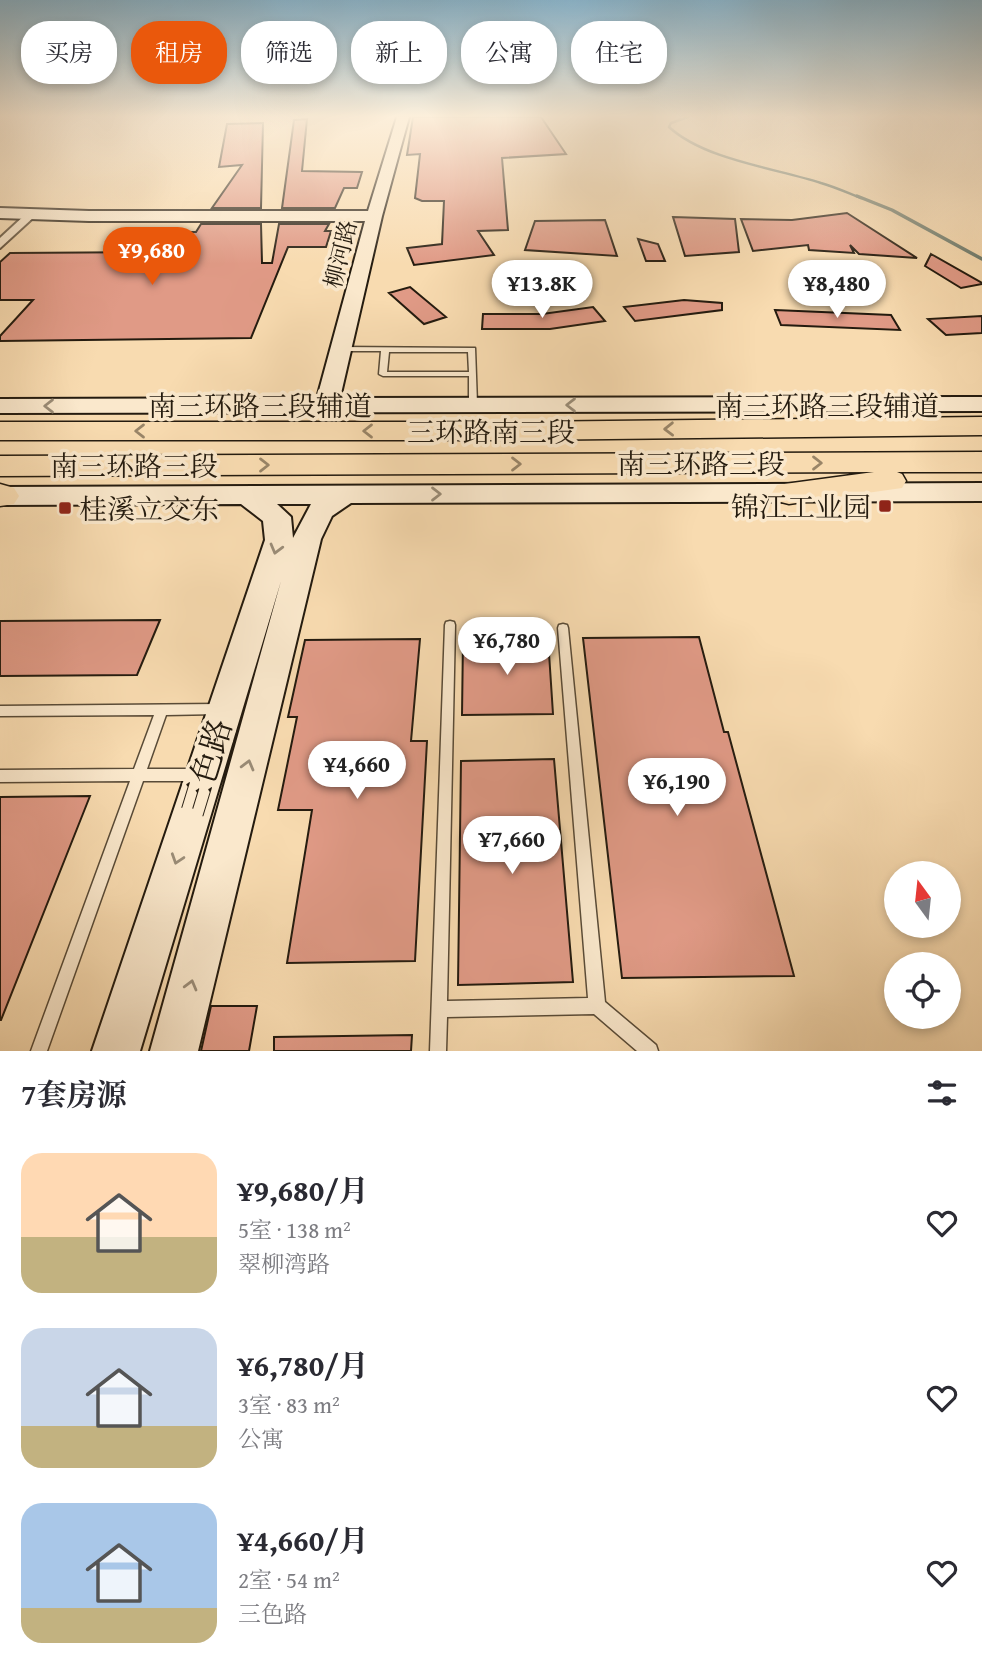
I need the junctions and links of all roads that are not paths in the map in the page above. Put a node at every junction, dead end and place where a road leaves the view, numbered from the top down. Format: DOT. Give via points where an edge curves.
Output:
graph roads {
  1 [pos="389,166"];
  2 [pos="0,213"];
  3 [pos="30,216"];
  4 [pos="374,216"];
  5 [pos="0,244"];
  6 [pos="342,349"];
  7 [pos="385,350"];
  8 [pos="473,374"];
  9 [pos="327,404"];
  10 [pos="473,404"];
  11 [pos="919,405"];
  12 [pos="0,406"];
  13 [pos="982,406"];
  14 [pos="982,426"];
  15 [pos="0,431"];
  16 [pos="982,462"];
  17 [pos="982,475"];
  18 [pos="1,488"];
  19 [pos="982,492"];
  20 [pos="789,493"];
  21 [pos="346,495"];
  22 [pos="248,496"];
  23 [pos="450,625"];
  24 [pos="564,628"];
  25 [pos="225,709"];
  26 [pos="162,710"];
  27 [pos="0,711"];
  28 [pos="139,774"];
  29 [pos="204,775"];
  30 [pos="0,776"];
  31 [pos="597,1006"];
  32 [pos="439,1009"];
  33 [pos="39,1051"];
  34 [pos="116,1051"];
  35 [pos="174,1051"];
  36 [pos="438,1051"];
  37 [pos="650,1051"];
  1 -- 4 [label="main road, 柳河路"];
  2 -- 3 [label="main road"];
  3 -- 4 [label="main road"];
  3 -- 5 [label="street"];
  4 -- 6 [label="main road, 柳河路"];
  6 -- 7 [label="lane"];
  6 -- 9 [label="main road, 柳河路"];
  7 -- 8 [label="lane" via="472,350"];
  7 -- 8 [label="lane" via="383,374"];
  8 -- 10 [label="lane"];
  9 -- 10 [label="main road, 南三环路三段辅道"];
  9 -- 12 [label="main road, 南三环路三段辅道, one-way"];
  11 -- 10 [label="main road, 南三环路三段辅道, one-way"];
  11 -- 13 [label="highway"];
  14 -- 15 [label="highway, 三环路南三段, one-way"];
  18 -- 16 [label="highway, 南三环路三段, one-way"];
  17 -- 20 [label="highway" via="943,475"];
  18 -- 22 [label="main road"];
  19 -- 20 [label="main road"];
  21 -- 20 [label="main road, one-way"];
  21 -- 22 [label="main road"];
  35 -- 21 [label="main road, 三色路, one-way" via="307,539 321,510"];
  22 -- 25 [label="main road, 三色路, one-way" via="277,517 279,540"];
  23 -- 32 [label="lane"];
  24 -- 31 [label="lane"];
  25 -- 26 [label="lane"];
  25 -- 29 [label="main road, 三色路"];
  26 -- 27 [label="lane"];
  26 -- 28 [label="lane"];
  28 -- 29 [label="lane"];
  28 -- 30 [label="lane"];
  28 -- 33 [label="lane"];
  29 -- 34 [label="main road, 三色路, one-way"];
  31 -- 32 [label="lane"];
  31 -- 37 [label="lane"];
  32 -- 36 [label="lane"];
}
